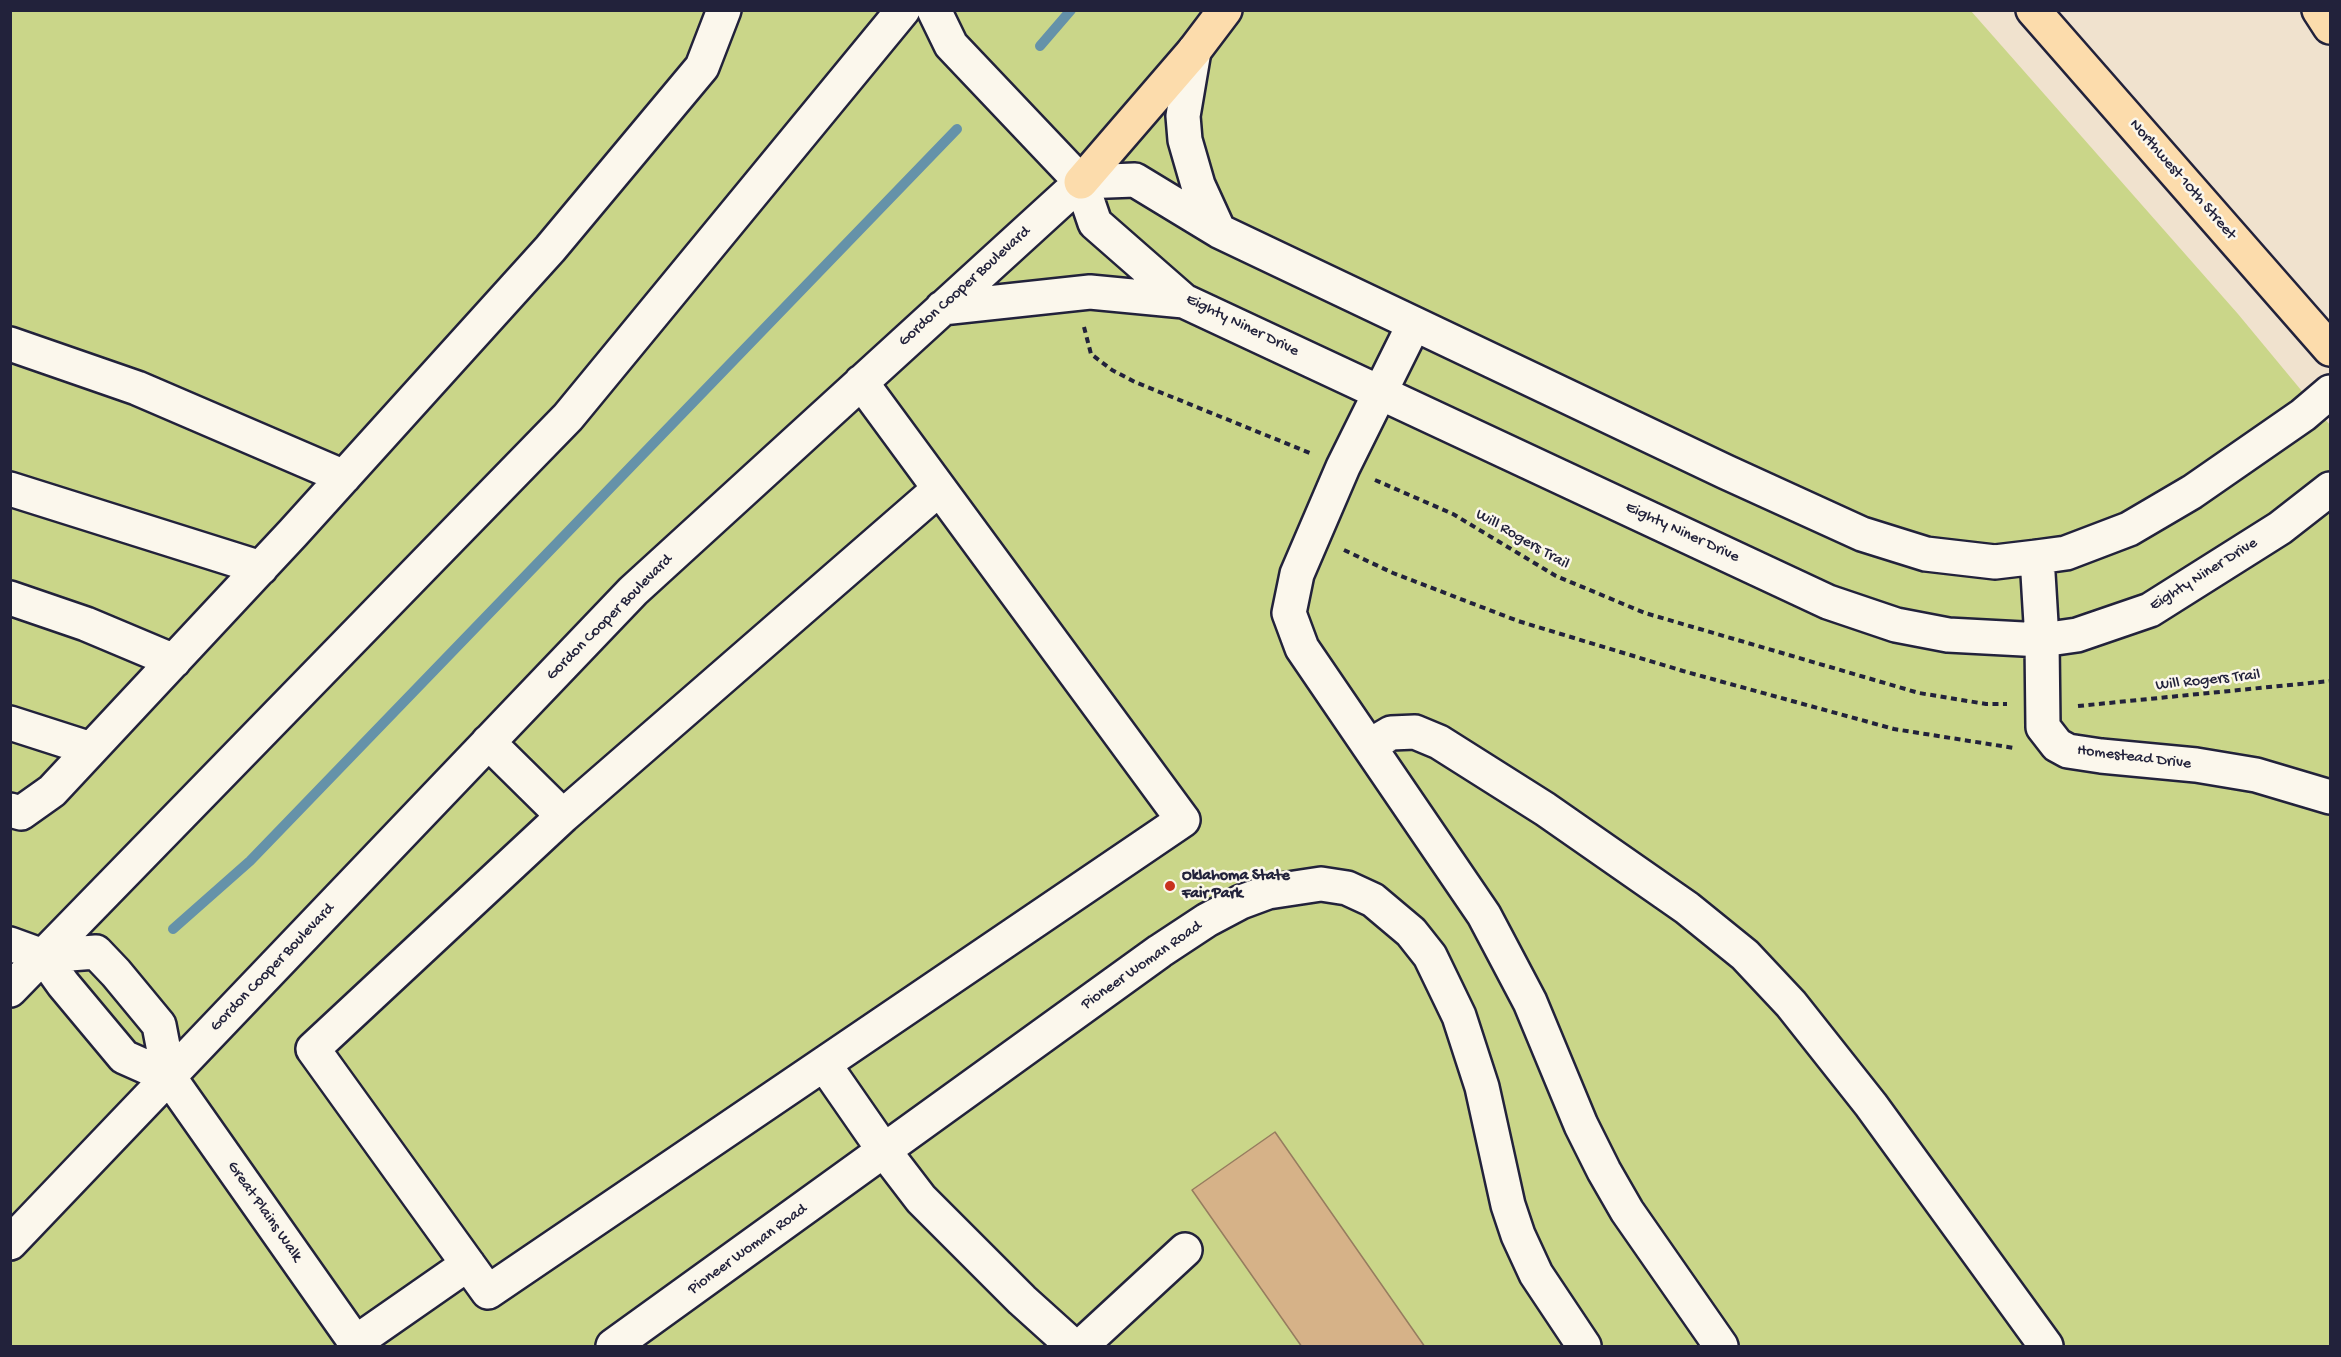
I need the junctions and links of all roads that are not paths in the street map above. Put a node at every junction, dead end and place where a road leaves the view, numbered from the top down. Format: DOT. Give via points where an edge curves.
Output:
graph roads {
  1 [pos="724,10"];
  2 [pos="903,10"];
  3 [pos="934,10"];
  4 [pos="1225,10"];
  5 [pos="2033,10"];
  6 [pos="2319,10"];
  7 [pos="2331,27"];
  8 [pos="1194,51"];
  9 [pos="1081,182"];
  10 [pos="1219,231"];
  11 [pos="1184,301"];
  12 [pos="942,308"];
  13 [pos="1414,324"];
  14 [pos="10,344"];
  15 [pos="2331,349"];
  16 [pos="861,382"];
  17 [pos="1381,392"];
  18 [pos="2331,392"];
  19 [pos="344,477"];
  20 [pos="10,489"];
  21 [pos="939,489"];
  22 [pos="2331,489"];
  23 [pos="2037,557"];
  24 [pos="261,568"];
  25 [pos="10,598"];
  26 [pos="2042,640"];
  27 [pos="174,661"];
  28 [pos="10,723"];
  29 [pos="488,742"];
  30 [pos="1369,746"];
  31 [pos="91,749"];
  32 [pos="2331,797"];
  33 [pos="10,810"];
  34 [pos="563,816"];
  35 [pos="10,944"];
  36 [pos="43,956"];
  37 [pos="10,990"];
  38 [pos="824,1064"];
  39 [pos="169,1077"];
  40 [pos="885,1152"];
  41 [pos="10,1243"];
  42 [pos="1185,1250"];
  43 [pos="468,1264"];
  44 [pos="357,1344"];
  45 [pos="614,1347"];
  46 [pos="1073,1347"];
  47 [pos="1081,1347"];
  48 [pos="1584,1347"];
  49 [pos="1721,1347"];
  50 [pos="2046,1347"];
  1 -- 19 [label="street" via="702,67 550,249"];
  2 -- 36 [label="street" via="568,417"];
  3 -- 9 [label="street, Eighty Niner Drive" via="951,45"];
  4 -- 8 [label="main road, Gordon Cooper Boulevard"];
  5 -- 15 [label="main road, Northwest 10th Street"];
  6 -- 7 [label="main road"];
  8 -- 9 [label="main road, Gordon Cooper Boulevard"];
  8 -- 10 [label="street" via="1183,116 1185,140 1189,161"];
  9 -- 10 [label="street" via="1135,180"];
  9 -- 11 [label="street, Eighty Niner Drive" via="1095,223"];
  9 -- 12 [label="street, Gordon Cooper Boulevard"];
  10 -- 13 [label="street"];
  11 -- 12 [label="street" via="1090,292"];
  11 -- 17 [label="street, Eighty Niner Drive"];
  12 -- 16 [label="street, Gordon Cooper Boulevard"];
  13 -- 17 [label="street"];
  13 -- 23 [label="street" via="1862,534 1926,554 1995,562"];
  14 -- 19 [label="street" via="137,388"];
  16 -- 21 [label="street"];
  16 -- 29 [label="street, Gordon Cooper Boulevard" via="633,591"];
  17 -- 26 [label="street, Eighty Niner Drive" via="1828,602 1896,625 1948,635"];
  17 -- 30 [label="street" via="1343,467 1297,574 1289,613 1302,648"];
  18 -- 23 [label="street" via="2228,467 2129,529 2066,553"];
  19 -- 24 [label="street"];
  20 -- 24 [label="street"];
  21 -- 34 [label="street"];
  21 -- 38 [label="street" via="1183,820"];
  22 -- 26 [label="street, Eighty Niner Drive" via="2280,528 2150,610 2077,634"];
  23 -- 26 [label="street"];
  24 -- 27 [label="street"];
  25 -- 27 [label="street"];
  26 -- 32 [label="street, Homestead Drive" via="2043,727 2056,746 2068,751 2256,775"];
  27 -- 31 [label="street"];
  28 -- 31 [label="street"];
  29 -- 34 [label="street"];
  29 -- 39 [label="street, Gordon Cooper Boulevard"];
  30 -- 49 [label="street" via="1484,915 1530,1002 1604,1171"];
  30 -- 50 [label="street" via="1391,733 1415,732 1439,742 1545,809 1687,908 1745,955 1791,1005 1871,1105"];
  31 -- 33 [label="street" via="52,791 21,813"];
  34 -- 43 [label="street" via="314,1049"];
  35 -- 36 [label="street"];
  36 -- 37 [label="street"];
  36 -- 39 [label="street" via="124,1057"];
  36 -- 39 [label="street, Great Plains Walk" via="96,952 159,1025"];
  38 -- 40 [label="street"];
  38 -- 43 [label="street" via="488,1292"];
  39 -- 41 [label="street, Gordon Cooper Boulevard"];
  39 -- 44 [label="street, Great Plains Walk"];
  40 -- 45 [label="street, Pioneer Woman Road"];
  40 -- 46 [label="street" via="929,1207"];
  40 -- 48 [label="street, Pioneer Woman Road" via="1207,920 1268,892 1321,884 1347,888 1373,900 1404,925 1430,956 1445,984 1482,1087 1518,1235 1536,1274"];
  42 -- 47 [label="street"];
  43 -- 44 [label="street"];
}
